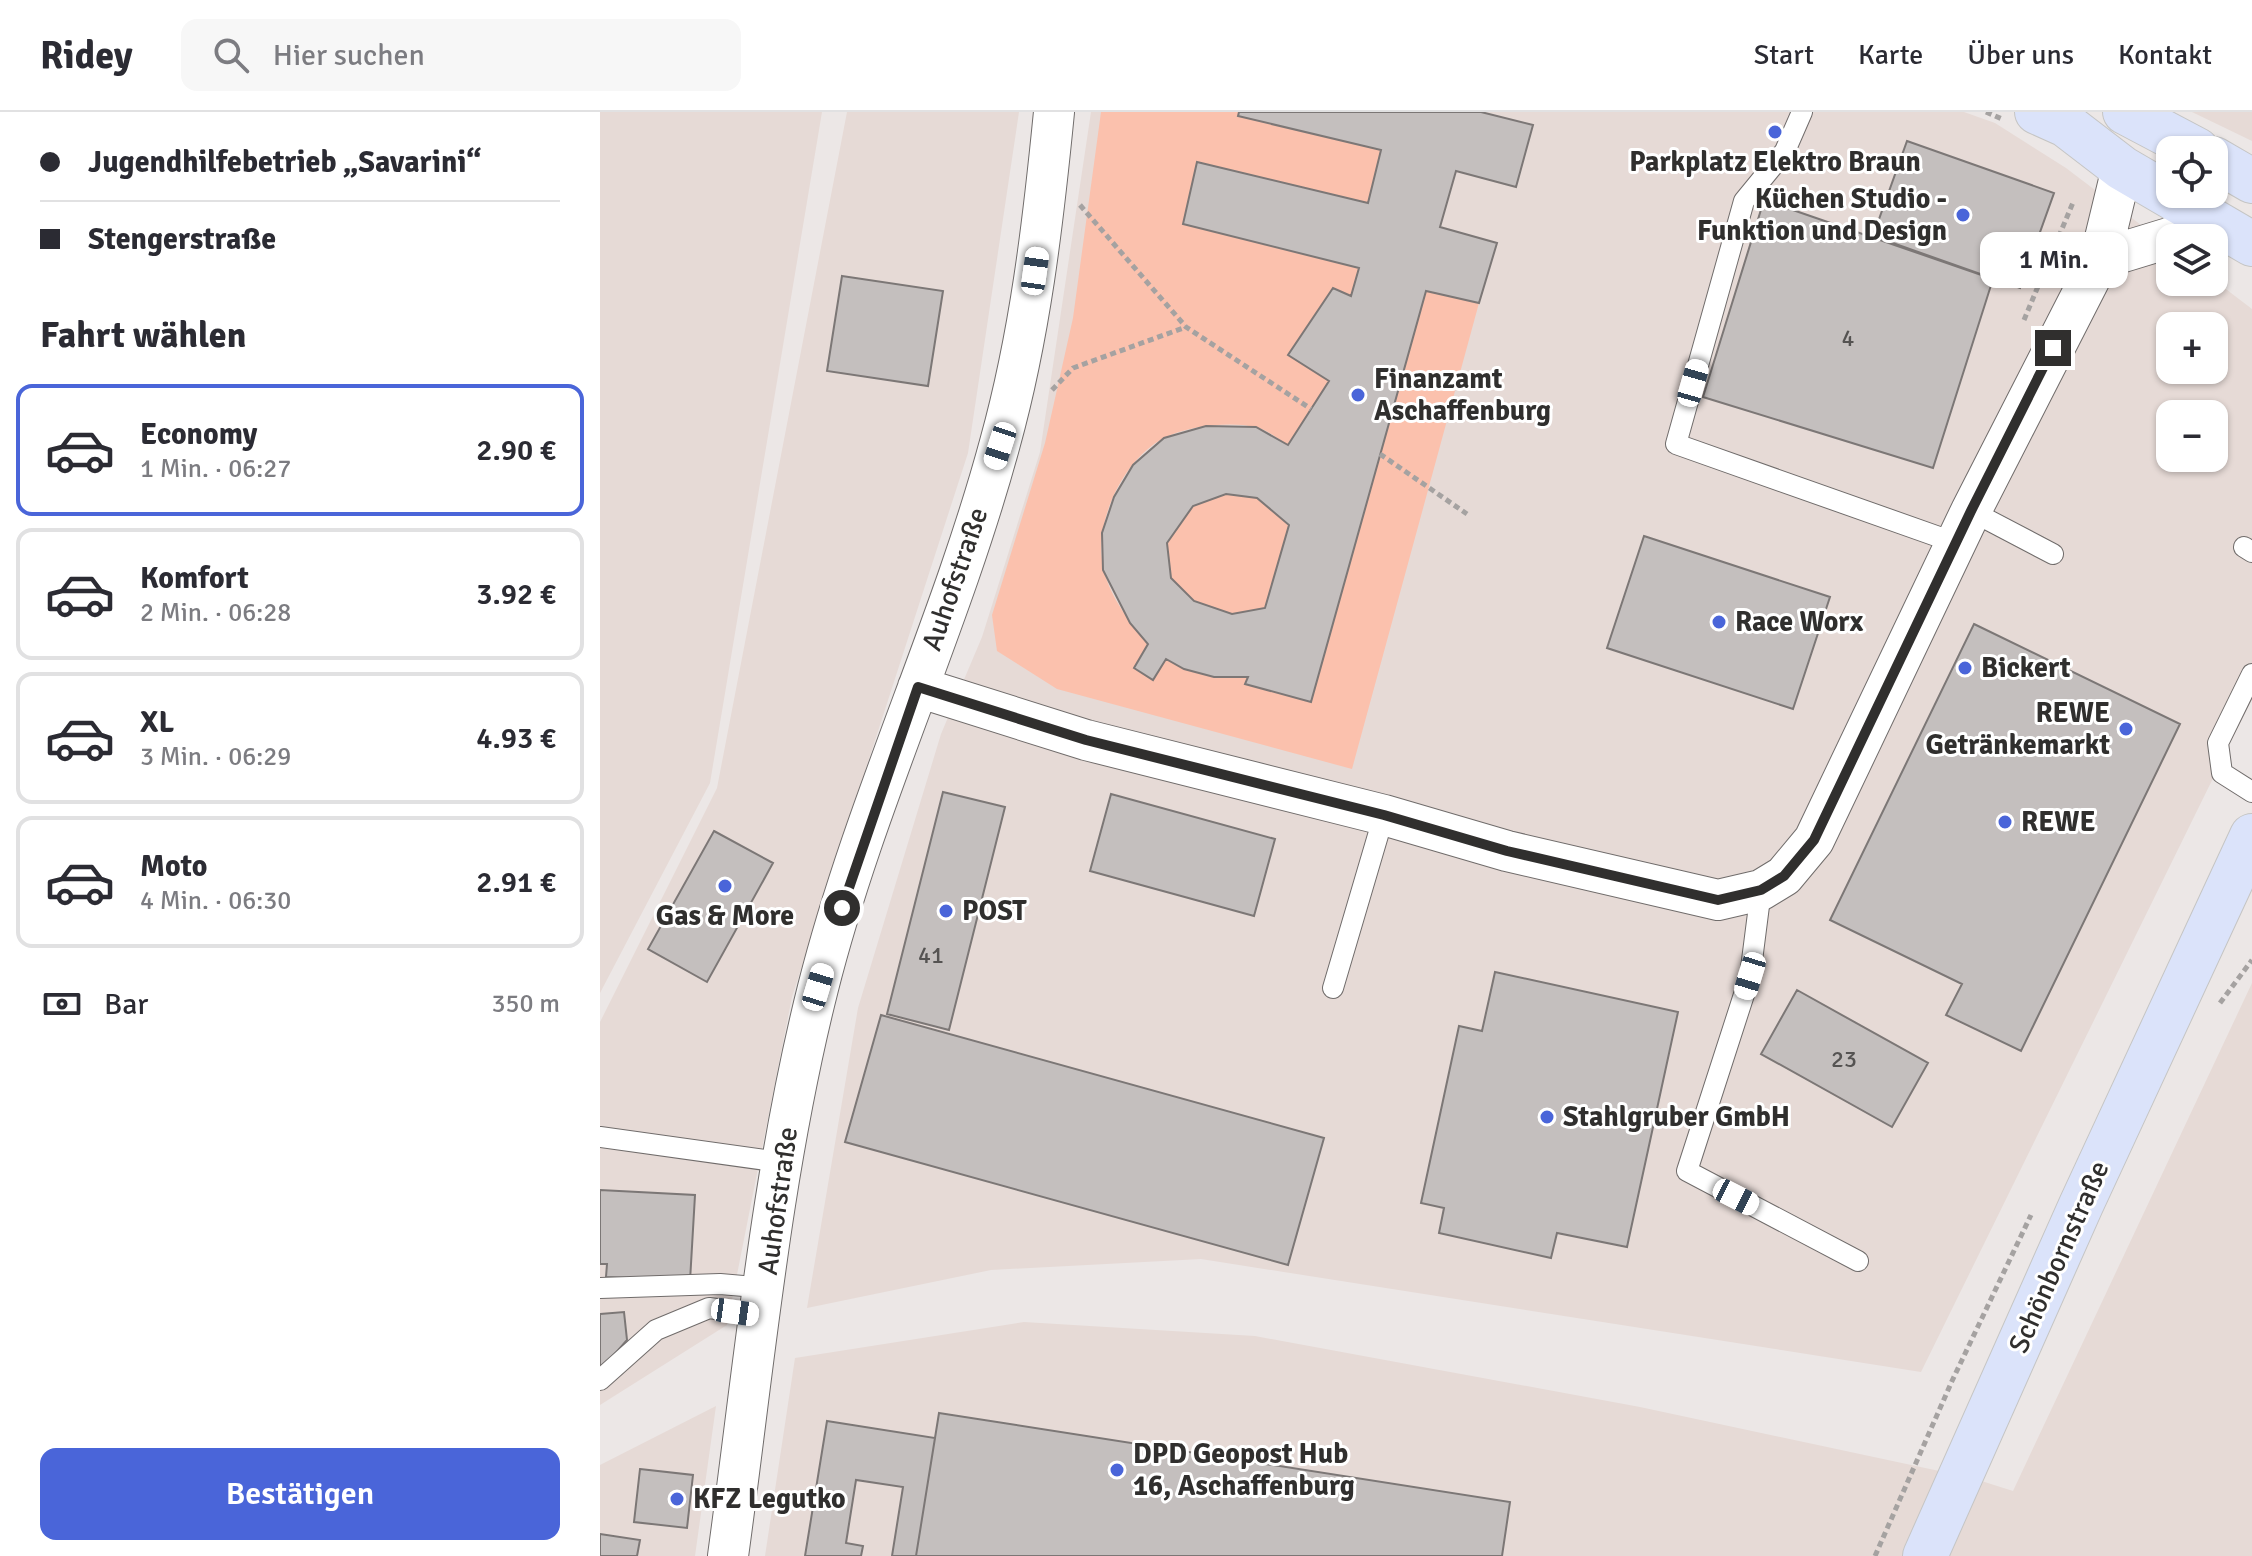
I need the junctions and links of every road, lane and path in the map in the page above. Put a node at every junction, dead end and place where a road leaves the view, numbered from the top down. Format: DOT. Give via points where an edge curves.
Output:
graph roads {
  1 [pos="1054,112"];
  2 [pos="1802,112"];
  3 [pos="1986,112"];
  4 [pos="2125,112"];
  5 [pos="2025,118"];
  6 [pos="2170,136"];
  7 [pos="2228,167"];
  8 [pos="1049,168"];
  9 [pos="2122,168"];
  10 [pos="2252,181"];
  11 [pos="2079,188"];
  12 [pos="2235,233"];
  13 [pos="2100,259"];
  14 [pos="1186,327"];
  15 [pos="2019,333"];
  16 [pos="1041,401"];
  17 [pos="1311,409"];
  18 [pos="1380,454"];
  19 [pos="1467,514"];
  20 [pos="1963,527"];
  21 [pos="2053,554"];
  22 [pos="2252,674"];
  23 [pos="918,687"];
  24 [pos="2252,792"];
  25 [pos="1384,815"];
  26 [pos="2252,836"];
  27 [pos="2252,876"];
  28 [pos="1761,890"];
  29 [pos="2195,960"];
  30 [pos="1333,988"];
  31 [pos="600,1137"];
  32 [pos="780,1162"];
  33 [pos="1858,1261"];
  34 [pos="600,1288"];
  35 [pos="763,1302"];
  36 [pos="600,1380"];
  37 [pos="1952,1381"];
  38 [pos="728,1556"];
  39 [pos="1875,1556"];
  40 [pos="1925,1556"];
  1 -- 8 [label="street, Auhofstraße"];
  2 -- 20 [label="lane" via="1785,151 1744,201 1676,444"];
  3 -- 5 [label="path"];
  4 -- 6 [label="main road"];
  5 -- 9 [label="main road" via="2066,125"];
  7 -- 10 [label="main road"];
  8 -- 14 [label="path"];
  8 -- 23 [label="street, Auhofstraße" via="1025,343 1000,446"];
  9 -- 12 [label="main road"];
  9 -- 13 [label="street"];
  11 -- 15 [label="path"];
  12 -- 13 [label="street"];
  13 -- 20 [label="street"];
  14 -- 16 [label="path" via="1073,368"];
  14 -- 17 [label="path"];
  18 -- 19 [label="path"];
  20 -- 21 [label="lane"];
  20 -- 28 [label="street" via="1814,840 1784,876"];
  22 -- 24 [label="lane" via="2218,743 2222,773"];
  23 -- 25 [label="street" via="1086,740"];
  23 -- 32 [label="street, Auhofstraße" via="818,987"];
  25 -- 28 [label="street" via="1507,851 1718,900"];
  25 -- 30 [label="lane"];
  26 -- 29 [label="main road, Schönbornstraße"];
  27 -- 29 [label="main road, Schönbornstraße"];
  28 -- 33 [label="lane" via="1750,976 1687,1171"];
  29 -- 40 [label="main road, Schönbornstraße"];
  31 -- 32 [label="lane"];
  32 -- 35 [label="street, Auhofstraße"];
  34 -- 35 [label="lane" via="720,1284"];
  35 -- 36 [label="lane" via="709,1308 656,1330"];
  35 -- 38 [label="street, Auhofstraße"];
  37 -- 39 [label="path"];
}
